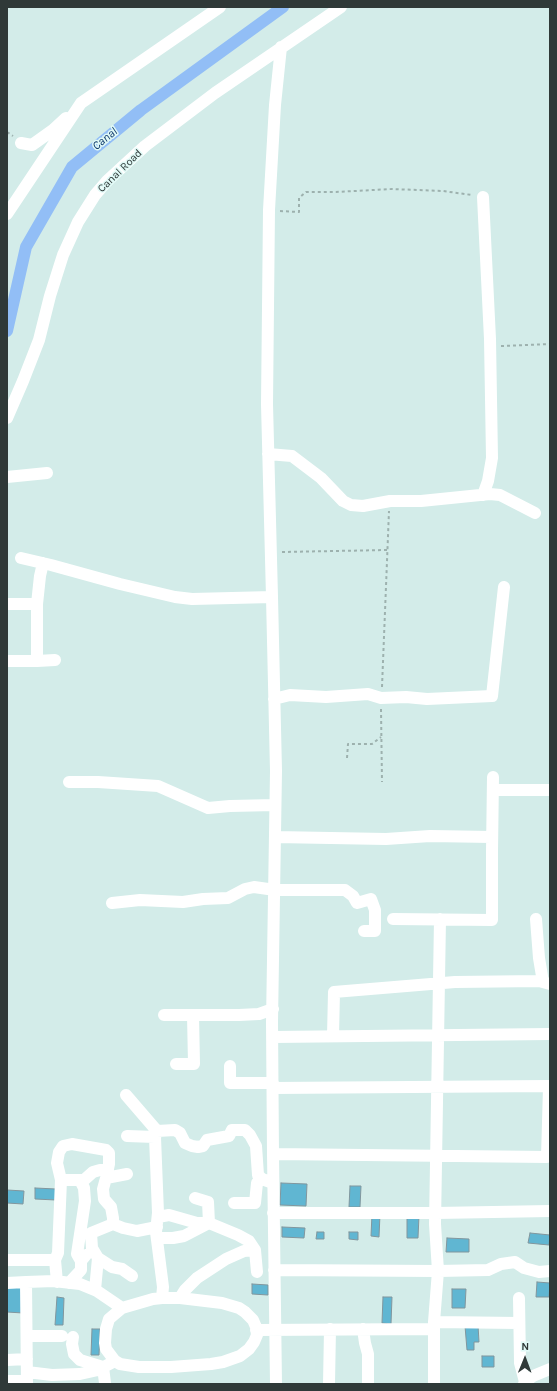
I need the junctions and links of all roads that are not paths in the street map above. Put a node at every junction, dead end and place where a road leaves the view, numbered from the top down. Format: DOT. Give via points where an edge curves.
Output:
graph roads {
  1 [pos="220,7"];
  2 [pos="340,7"];
  3 [pos="281,47"];
  4 [pos="81,103"];
  5 [pos="22,143"];
  6 [pos="483,197"];
  7 [pos="7,214"];
  8 [pos="7,418"];
  9 [pos="268,454"];
  10 [pos="47,473"];
  11 [pos="7,477"];
  12 [pos="483,495"];
  13 [pos="534,513"];
  14 [pos="21,558"];
  15 [pos="43,563"];
  16 [pos="504,587"];
  17 [pos="272,597"];
  18 [pos="7,604"];
  19 [pos="38,604"];
  20 [pos="55,660"];
  21 [pos="7,661"];
  22 [pos="37,661"];
  23 [pos="274,699"];
  24 [pos="494,777"];
  25 [pos="69,782"];
  26 [pos="493,790"];
  27 [pos="550,790"];
  28 [pos="275,805"];
  29 [pos="275,837"];
  30 [pos="492,837"];
  31 [pos="275,890"];
  32 [pos="112,903"];
  33 [pos="393,919"];
  34 [pos="440,919"];
  35 [pos="536,919"];
  36 [pos="364,931"];
  37 [pos="547,983"];
  38 [pos="439,984"];
  39 [pos="273,1009"];
  40 [pos="164,1015"];
  41 [pos="193,1015"];
  42 [pos="550,1034"];
  43 [pos="438,1035"];
  44 [pos="334,1036"];
  45 [pos="272,1037"];
  46 [pos="176,1064"];
  47 [pos="230,1066"];
  48 [pos="273,1085"];
  49 [pos="550,1086"];
  50 [pos="438,1088"];
  51 [pos="126,1095"];
  52 [pos="156,1134"];
  53 [pos="127,1136"];
  54 [pos="273,1154"];
  55 [pos="436,1156"];
  56 [pos="107,1174"];
  57 [pos="127,1174"];
  58 [pos="61,1180"];
  59 [pos="80,1180"];
  60 [pos="268,1181"];
  61 [pos="195,1198"];
  62 [pos="234,1203"];
  63 [pos="550,1211"];
  64 [pos="273,1213"];
  65 [pos="436,1213"];
  66 [pos="209,1223"];
  67 [pos="113,1224"];
  68 [pos="157,1227"];
  69 [pos="255,1250"];
  70 [pos="95,1253"];
  71 [pos="7,1260"];
  72 [pos="55,1260"];
  73 [pos="81,1261"];
  74 [pos="274,1270"];
  75 [pos="438,1271"];
  76 [pos="550,1271"];
  77 [pos="257,1272"];
  78 [pos="132,1276"];
  79 [pos="26,1282"];
  80 [pos="63,1282"];
  81 [pos="7,1283"];
  82 [pos="95,1290"];
  83 [pos="162,1298"];
  84 [pos="180,1298"];
  85 [pos="519,1298"];
  86 [pos="122,1308"];
  87 [pos="519,1323"];
  88 [pos="434,1325"];
  89 [pos="275,1329"];
  90 [pos="330,1329"];
  91 [pos="363,1329"];
  92 [pos="256,1330"];
  93 [pos="27,1336"];
  94 [pos="27,1359"];
  95 [pos="7,1360"];
  96 [pos="115,1361"];
  97 [pos="103,1367"];
  98 [pos="550,1369"];
  99 [pos="27,1379"];
  100 [pos="7,1381"];
  101 [pos="105,1383"];
  102 [pos="525,1383"];
  103 [pos="276,1384"];
  104 [pos="329,1384"];
  105 [pos="368,1384"];
  106 [pos="434,1384"];
  1 -- 4 [label="street"];
  2 -- 3 [label="street, Canal Road"];
  3 -- 8 [label="street, Canal Road" via="145,146 95,194 78,222 63,255 39,340"];
  3 -- 9 [label="street" via="269,210"];
  4 -- 5 [label="street" via="53,130 32,145"];
  4 -- 7 [label="street"];
  6 -- 12 [label="street" via="492,458"];
  9 -- 12 [label="street" via="292,456 321,478 343,501 351,505"];
  9 -- 17 [label="street"];
  10 -- 11 [label="street"];
  12 -- 13 [label="street" via="500,495"];
  14 -- 15 [label="street"];
  15 -- 17 [label="street" via="175,597"];
  15 -- 19 [label="street"];
  16 -- 23 [label="street" via="492,696 427,699 381,698 368,694 326,697 290,695"];
  17 -- 23 [label="street"];
  18 -- 19 [label="street"];
  19 -- 22 [label="street"];
  20 -- 22 [label="street"];
  21 -- 22 [label="street"];
  23 -- 28 [label="street"];
  24 -- 26 [label="street"];
  25 -- 28 [label="street" via="158,786 208,808"];
  26 -- 27 [label="street"];
  26 -- 30 [label="street"];
  28 -- 29 [label="street"];
  29 -- 30 [label="street"];
  29 -- 31 [label="street"];
  30 -- 34 [label="street" via="492,920"];
  31 -- 32 [label="street" via="254,887 228,898"];
  31 -- 36 [label="street" via="345,890 357,903 372,899 375,930"];
  31 -- 39 [label="street"];
  33 -- 34 [label="street"];
  34 -- 38 [label="street"];
  35 -- 37 [label="street" via="539,958"];
  37 -- 38 [label="street"];
  38 -- 43 [label="street"];
  38 -- 44 [label="street" via="334,992"];
  39 -- 41 [label="street" via="259,1014"];
  39 -- 45 [label="street"];
  40 -- 41 [label="street"];
  41 -- 46 [label="street" via="194,1064"];
  42 -- 43 [label="street"];
  43 -- 44 [label="street"];
  43 -- 50 [label="street"];
  44 -- 45 [label="street"];
  45 -- 48 [label="street"];
  47 -- 48 [label="street" via="230,1084"];
  48 -- 50 [label="street"];
  48 -- 54 [label="street"];
  49 -- 50 [label="street"];
  49 -- 55 [label="street" via="547,1158"];
  50 -- 55 [label="street"];
  51 -- 52 [label="street"];
  52 -- 53 [label="street"];
  52 -- 60 [label="street" via="175,1130 185,1142 198,1147 203,1146 207,1140 229,1136 232,1130 245,1130 256,1146 258,1175"];
  52 -- 68 [label="street"];
  54 -- 55 [label="street"];
  54 -- 60 [label="street"];
  55 -- 65 [label="street"];
  56 -- 57 [label="street"];
  56 -- 58 [label="street" via="109,1153 106,1150 72,1144 63,1146 59,1152 57,1163"];
  56 -- 59 [label="street" via="100,1170"];
  56 -- 67 [label="street" via="103,1189 104,1199 111,1208"];
  58 -- 59 [label="street"];
  58 -- 72 [label="street" via="58,1253"];
  59 -- 73 [label="street" via="84,1188 85,1201 77,1254"];
  60 -- 62 [label="street" via="257,1183 256,1203"];
  60 -- 64 [label="street"];
  61 -- 66 [label="street" via="208,1202"];
  63 -- 65 [label="street"];
  64 -- 65 [label="street"];
  64 -- 74 [label="street"];
  65 -- 75 [label="street"];
  66 -- 68 [label="street" via="197,1223 169,1215"];
  66 -- 68 [label="street" via="184,1236 173,1238"];
  66 -- 69 [label="street" via="249,1241"];
  67 -- 68 [label="street" via="137,1231"];
  67 -- 70 [label="street" via="91,1233"];
  68 -- 83 [label="street"];
  69 -- 77 [label="street"];
  69 -- 84 [label="street" via="244,1251 226,1259 197,1278"];
  70 -- 73 [label="street"];
  70 -- 78 [label="street" via="112,1267 122,1269"];
  70 -- 82 [label="street"];
  71 -- 72 [label="street"];
  72 -- 80 [label="street"];
  73 -- 80 [label="street" via="81,1270"];
  74 -- 75 [label="street"];
  74 -- 89 [label="street"];
  75 -- 76 [label="street" via="488,1270 501,1264 515,1262 524,1268 539,1272"];
  75 -- 88 [label="street"];
  79 -- 80 [label="street"];
  79 -- 81 [label="street"];
  79 -- 93 [label="street"];
  80 -- 82 [label="street" via="80,1284"];
  82 -- 86 [label="street"];
  83 -- 84 [label="street"];
  83 -- 86 [label="street"];
  84 -- 92 [label="street" via="222,1303 239,1308 253,1320"];
  85 -- 87 [label="street"];
  86 -- 96 [label="street" via="109,1319 106,1328 106,1349"];
  87 -- 88 [label="street"];
  87 -- 102 [label="street" via="520,1363"];
  88 -- 91 [label="street"];
  88 -- 106 [label="street"];
  89 -- 90 [label="street"];
  89 -- 92 [label="street"];
  89 -- 103 [label="street"];
  90 -- 91 [label="street"];
  90 -- 104 [label="street"];
  91 -- 105 [label="street" via="368,1354"];
  92 -- 96 [label="street" via="257,1335 249,1349 240,1356 223,1362 155,1367 129,1366"];
  93 -- 94 [label="street"];
  93 -- 97 [label="street" via="68,1337 74,1354 80,1360"];
  94 -- 95 [label="street"];
  94 -- 99 [label="street"];
  96 -- 97 [label="street"];
  97 -- 99 [label="street" via="80,1374"];
  97 -- 101 [label="street"];
  98 -- 102 [label="street"];
  99 -- 100 [label="street"];
}
